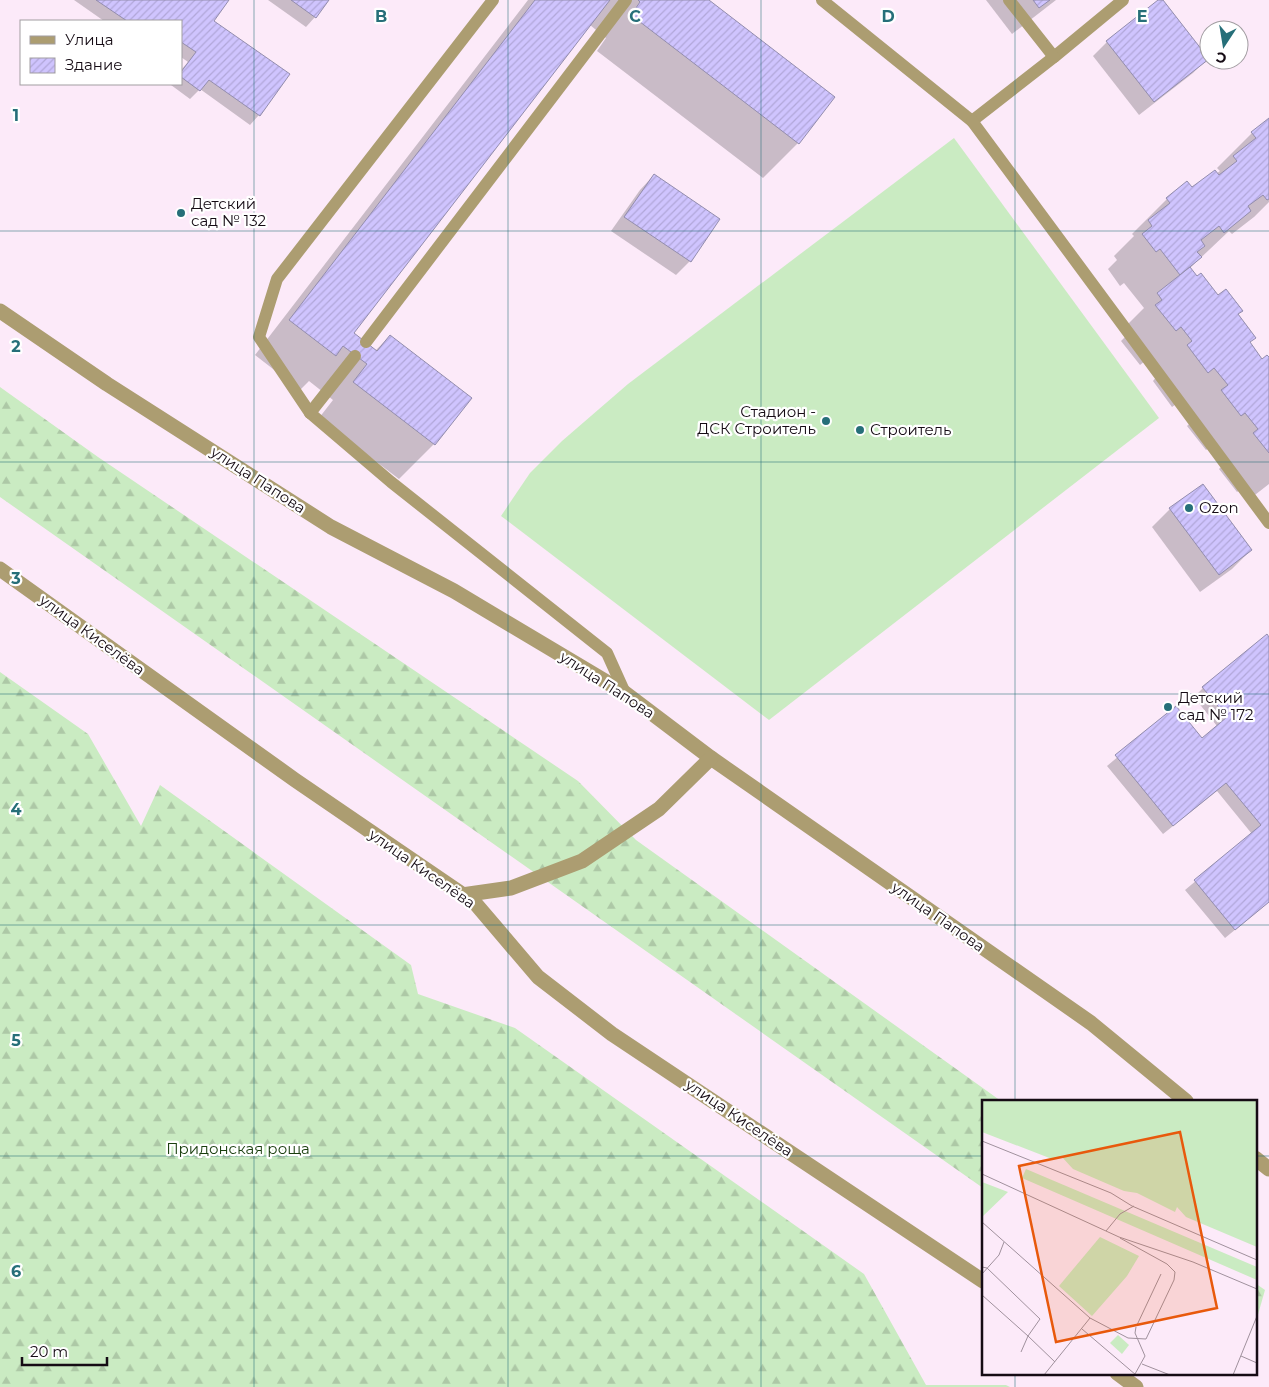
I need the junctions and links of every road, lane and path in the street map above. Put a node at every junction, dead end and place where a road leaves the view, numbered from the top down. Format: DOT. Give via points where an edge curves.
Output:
graph roads {
  1 [pos="493,0"];
  2 [pos="626,0"];
  3 [pos="822,0"];
  4 [pos="1009,0"];
  5 [pos="1123,0"];
  6 [pos="1054,57"];
  7 [pos="972,121"];
  8 [pos="0,311"];
  9 [pos="366,342"];
  10 [pos="355,356"];
  11 [pos="310,413"];
  12 [pos="1269,523"];
  13 [pos="0,569"];
  14 [pos="625,693"];
  15 [pos="711,758"];
  16 [pos="462,895"];
  17 [pos="1185,1100"];
  18 [pos="1256,1159"];
  19 [pos="1269,1169"];
  20 [pos="982,1280"];
  21 [pos="1118,1374"];
  22 [pos="1136,1387"];
  1 -- 11 [label="lane" via="277,279 259,337"];
  2 -- 9 [label="lane"];
  3 -- 7 [label="lane"];
  4 -- 6 [label="lane"];
  5 -- 6 [label="lane"];
  6 -- 7 [label="lane"];
  7 -- 12 [label="lane"];
  8 -- 14 [label="street, улица Папова" via="331,528 454,591"];
  10 -- 11 [label="lane"];
  11 -- 14 [label="lane" via="391,482 607,653"];
  13 -- 16 [label="street, улица Киселёва" via="287,775"];
  14 -- 15 [label="street, улица Папова"];
  15 -- 16 [label="street" via="659,809 582,861 511,888"];
  15 -- 17 [label="street, улица Папова" via="1091,1023"];
  16 -- 20 [label="street, улица Киселёва" via="475,904 538,977 612,1034"];
  18 -- 19 [label="street"];
  21 -- 22 [label="street"];
}
